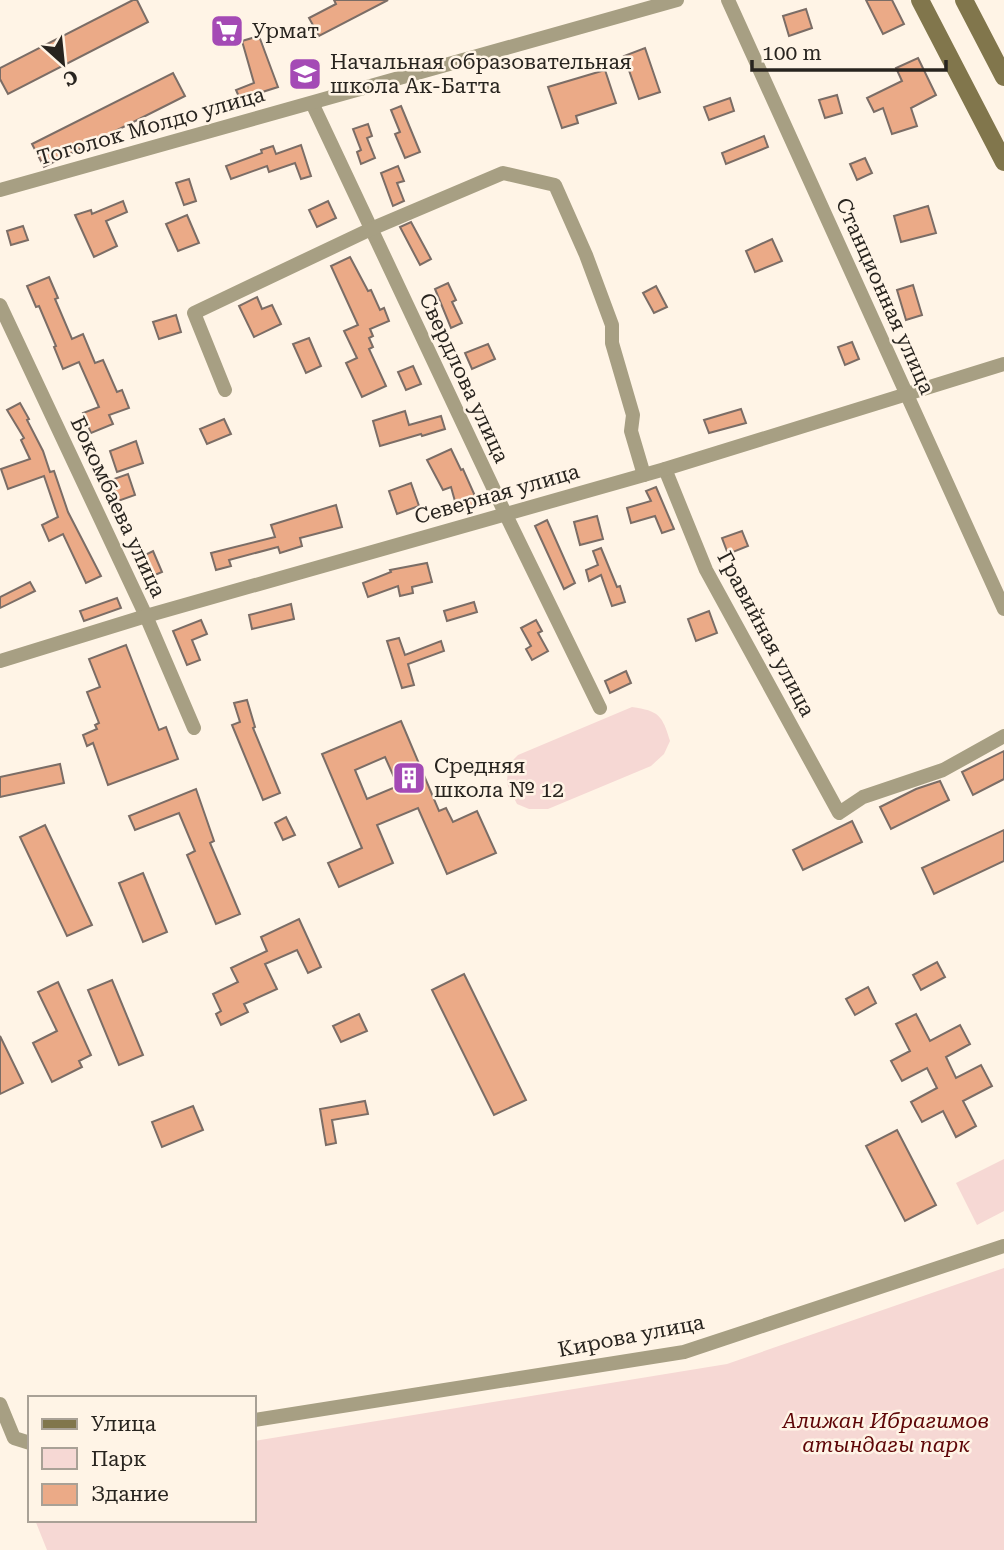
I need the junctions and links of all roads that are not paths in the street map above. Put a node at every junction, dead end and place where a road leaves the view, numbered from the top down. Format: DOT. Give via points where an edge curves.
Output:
graph roads {
  1 [pos="677,0"];
  2 [pos="728,0"];
  3 [pos="920,0"];
  4 [pos="964,0"];
  5 [pos="1004,77"];
  6 [pos="312,103"];
  7 [pos="1004,162"];
  8 [pos="0,190"];
  9 [pos="371,229"];
  10 [pos="0,305"];
  11 [pos="1004,364"];
  12 [pos="225,390"];
  13 [pos="906,394"];
  14 [pos="665,470"];
  15 [pos="644,475"];
  16 [pos="505,513"];
  17 [pos="1004,610"];
  18 [pos="146,616"];
  19 [pos="0,661"];
  20 [pos="600,708"];
  21 [pos="194,728"];
  22 [pos="1004,736"];
  23 [pos="1004,1246"];
  24 [pos="0,1404"];
  25 [pos="256,1420"];
  26 [pos="28,1442"];
  1 -- 6 [label="street, Тоголок Молдо улица"];
  2 -- 13 [label="street, Станционная улица"];
  3 -- 7 [label="main road"];
  4 -- 5 [label="main road"];
  6 -- 8 [label="street, Тоголок Молдо улица"];
  6 -- 9 [label="street, Свердлова улица"];
  9 -- 12 [label="street" via="194,313"];
  9 -- 15 [label="street" via="503,173 555,185 612,325 612,344 633,415 631,431"];
  9 -- 16 [label="street, Свердлова улица"];
  10 -- 18 [label="street, Бокомбаева улица"];
  11 -- 13 [label="street, Северная улица"];
  13 -- 14 [label="street, Северная улица"];
  13 -- 17 [label="street, Станционная улица"];
  14 -- 15 [label="street, Северная улица"];
  14 -- 22 [label="street, Гравийная улица" via="706,570 839,813 863,797 943,770"];
  15 -- 16 [label="street, Северная улица"];
  16 -- 18 [label="street, Северная улица"];
  16 -- 20 [label="street, Свердлова улица"];
  18 -- 19 [label="street, Северная улица"];
  18 -- 21 [label="street, Бокомбаева улица"];
  23 -- 25 [label="street, Кирова улица" via="684,1352"];
  24 -- 26 [label="street" via="14,1438"];
}
